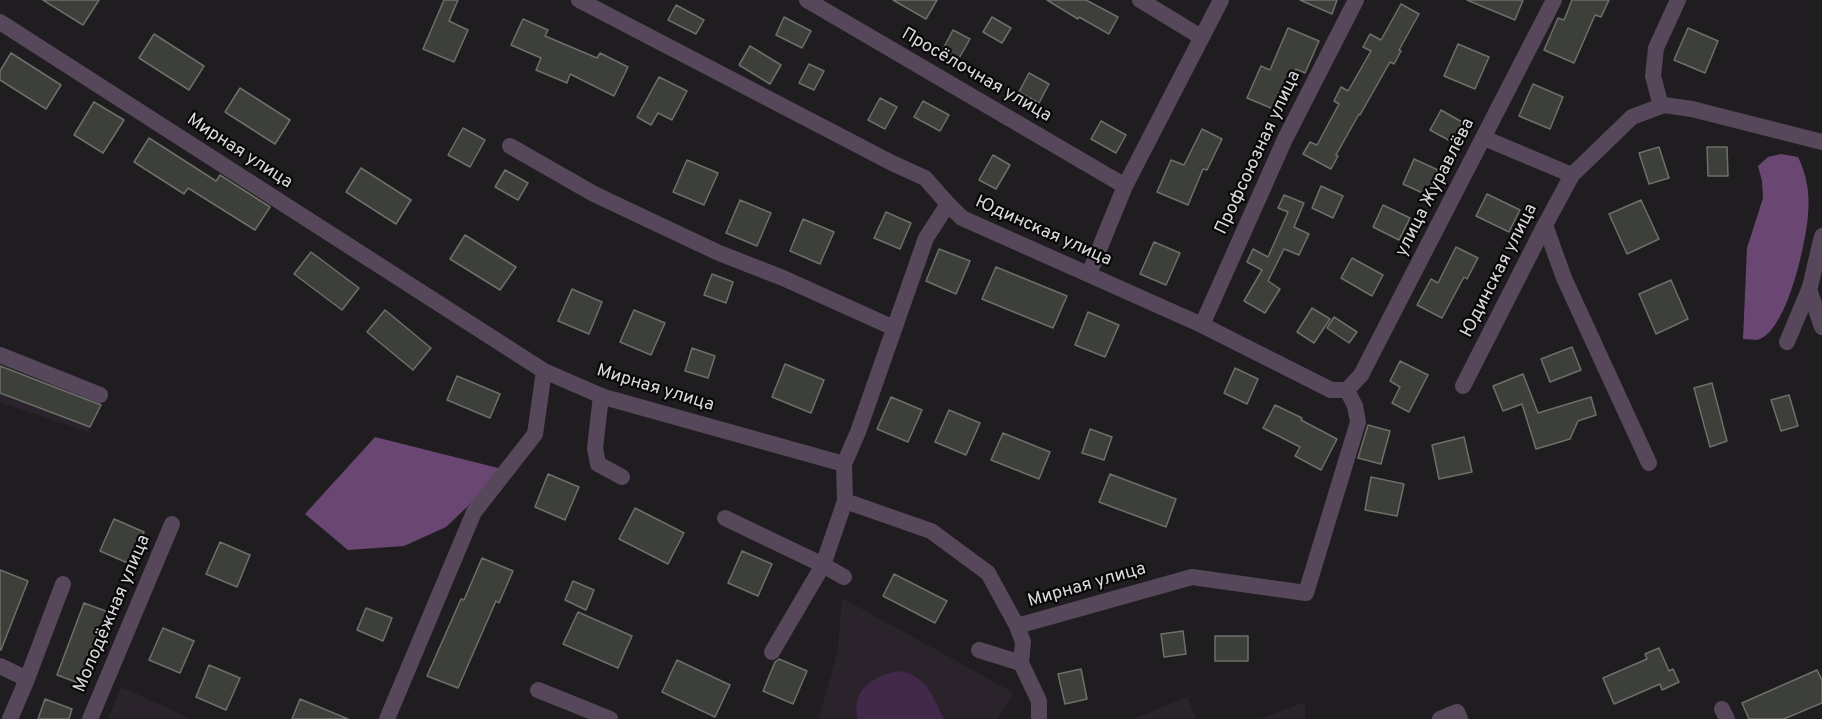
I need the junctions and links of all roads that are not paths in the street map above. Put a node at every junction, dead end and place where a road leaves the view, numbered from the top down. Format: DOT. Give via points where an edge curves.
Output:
graph roads {
  1 [pos="579,0"];
  2 [pos="807,0"];
  3 [pos="1140,0"];
  4 [pos="1221,0"];
  5 [pos="1356,0"];
  6 [pos="1554,0"];
  7 [pos="1678,0"];
  8 [pos="0,22"];
  9 [pos="1201,37"];
  10 [pos="1661,106"];
  11 [pos="1484,138"];
  12 [pos="1822,142"];
  13 [pos="510,146"];
  14 [pos="1572,175"];
  15 [pos="1125,186"];
  16 [pos="948,204"];
  17 [pos="1545,225"];
  18 [pos="1822,236"];
  19 [pos="1089,274"];
  20 [pos="1809,289"];
  21 [pos="1202,325"];
  22 [pos="1822,327"];
  23 [pos="894,328"];
  24 [pos="1787,342"];
  25 [pos="0,355"];
  26 [pos="544,371"];
  27 [pos="1463,386"];
  28 [pos="1347,390"];
  29 [pos="100,395"];
  30 [pos="601,396"];
  31 [pos="1649,463"];
  32 [pos="844,464"];
  33 [pos="622,477"];
  34 [pos="845,501"];
  35 [pos="724,518"];
  36 [pos="172,524"];
  37 [pos="823,565"];
  38 [pos="844,577"];
  39 [pos="63,584"];
  40 [pos="1017,626"];
  41 [pos="979,650"];
  42 [pos="772,652"];
  43 [pos="1021,663"];
  44 [pos="0,666"];
  45 [pos="27,679"];
  46 [pos="538,690"];
  47 [pos="10,719"];
  48 [pos="90,719"];
  49 [pos="387,719"];
  50 [pos="610,719"];
  51 [pos="1039,719"];
  52 [pos="1440,719"];
  53 [pos="1460,719"];
  1 -- 16 [label="street, Юдинская улица" via="925,178"];
  2 -- 15 [label="street, Просёлочная улица"];
  3 -- 9 [label="street"];
  4 -- 9 [label="street"];
  5 -- 21 [label="street, Профсоюзная улица" via="1285,139"];
  6 -- 11 [label="street, улица Журавлёва"];
  7 -- 10 [label="street" via="1656,48 1653,76"];
  8 -- 26 [label="street, Мирная улица"];
  9 -- 15 [label="street"];
  10 -- 12 [label="street" via="1692,109"];
  10 -- 14 [label="street, Юдинская улица" via="1632,117"];
  11 -- 14 [label="street"];
  11 -- 28 [label="street, улица Журавлёва" via="1361,375"];
  13 -- 23 [label="street" via="594,194"];
  14 -- 17 [label="street, Юдинская улица"];
  15 -- 19 [label="street"];
  16 -- 19 [label="street, Юдинская улица" via="962,218"];
  16 -- 23 [label="street" via="926,238"];
  17 -- 27 [label="street, Юдинская улица"];
  17 -- 31 [label="street" via="1564,278"];
  18 -- 20 [label="street"];
  19 -- 21 [label="street, Юдинская улица"];
  20 -- 22 [label="street"];
  20 -- 24 [label="street"];
  21 -- 28 [label="street, Юдинская улица" via="1331,390"];
  23 -- 32 [label="street"];
  25 -- 29 [label="street"];
  26 -- 30 [label="street, Мирная улица"];
  26 -- 49 [label="street" via="534,434 474,512"];
  28 -- 40 [label="street, Мирная улица" via="1358,422 1306,592 1192,577"];
  30 -- 32 [label="street, Мирная улица"];
  30 -- 33 [label="street" via="595,448 598,464"];
  32 -- 34 [label="street"];
  34 -- 37 [label="street"];
  34 -- 40 [label="street, Мирная улица" via="931,531 988,573"];
  35 -- 37 [label="street"];
  36 -- 48 [label="street, Молодёжная улица"];
  37 -- 38 [label="street"];
  37 -- 42 [label="street"];
  39 -- 45 [label="street"];
  40 -- 43 [label="street" via="1023,642"];
  41 -- 43 [label="street"];
  43 -- 51 [label="street" via="1038,701"];
  44 -- 45 [label="street"];
  45 -- 47 [label="street"];
  46 -- 50 [label="street"];
  52 -- 53 [label="street" via="1457,712"];
}
